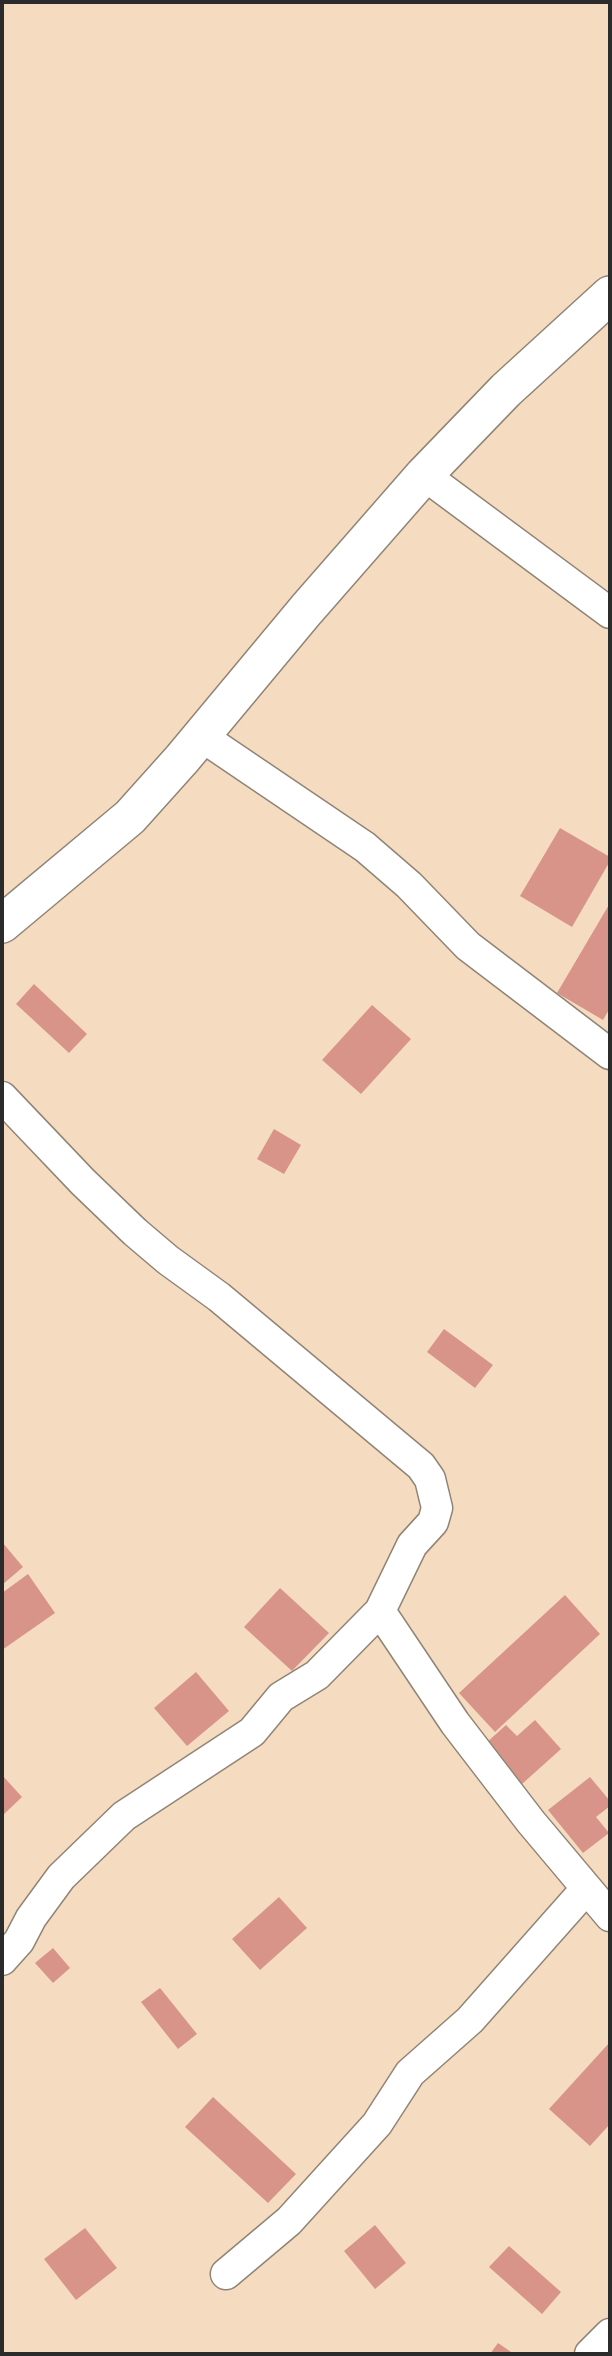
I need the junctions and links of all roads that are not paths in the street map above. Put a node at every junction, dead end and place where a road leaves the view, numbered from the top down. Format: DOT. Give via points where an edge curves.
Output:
graph roads {
  1 [pos="610,295"];
  2 [pos="424,475"];
  3 [pos="610,613"];
  4 [pos="201,736"];
  5 [pos="2,924"];
  6 [pos="610,1054"];
  7 [pos="2,1097"];
  8 [pos="380,1611"];
  9 [pos="586,1889"];
  10 [pos="610,1916"];
  11 [pos="2,1960"];
  12 [pos="226,2274"];
  13 [pos="610,2334"];
  14 [pos="590,2354"];
  1 -- 2 [label="street" via="506,390"];
  2 -- 3 [label="street"];
  2 -- 4 [label="street"];
  4 -- 5 [label="street" via="130,817"];
  4 -- 6 [label="street" via="365,847 468,946"];
  7 -- 8 [label="street" via="135,1232 421,1466 430,1479 437,1508 433,1522 412,1545"];
  8 -- 9 [label="street" via="455,1723"];
  8 -- 11 [label="street" via="317,1675 281,1698 252,1731 124,1816 61,1877"];
  9 -- 10 [label="street"];
  9 -- 12 [label="street" via="470,2021 410,2073 377,2124 289,2221"];
  13 -- 14 [label="street"];
}
